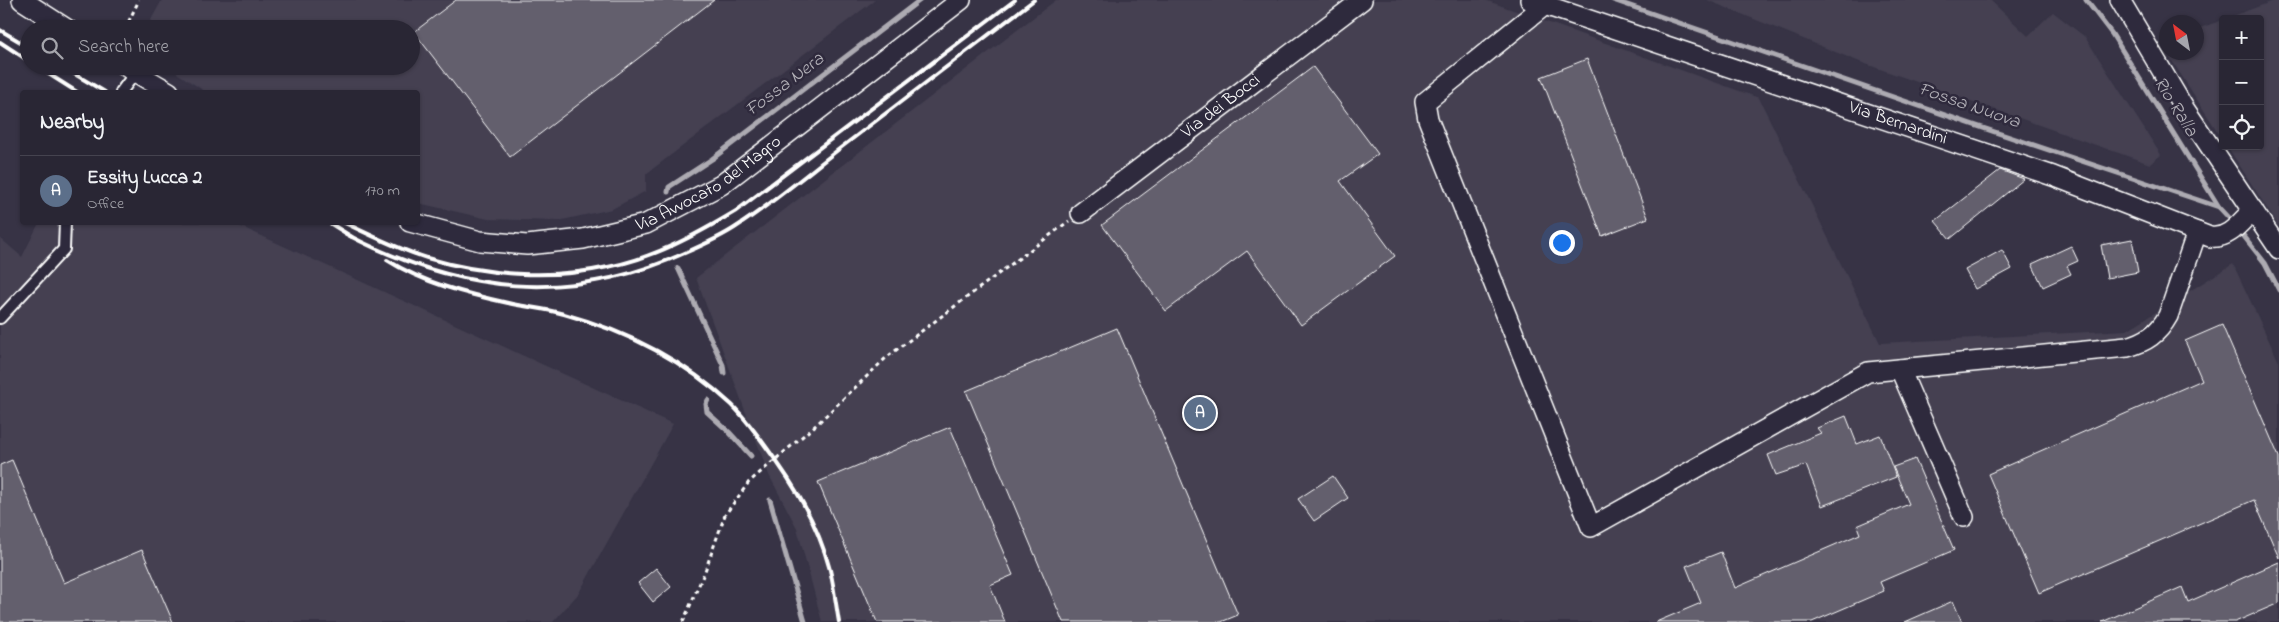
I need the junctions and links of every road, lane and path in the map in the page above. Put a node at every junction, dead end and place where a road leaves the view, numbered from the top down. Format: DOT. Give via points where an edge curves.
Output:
graph roads {
  1 [pos="22,0"];
  2 [pos="139,0"];
  3 [pos="962,0"];
  4 [pos="1362,0"];
  5 [pos="2120,0"];
  6 [pos="1538,3"];
  7 [pos="53,20"];
  8 [pos="129,20"];
  9 [pos="128,75"];
  10 [pos="139,75"];
  11 [pos="122,90"];
  12 [pos="165,90"];
  13 [pos="1081,213"];
  14 [pos="2243,220"];
  15 [pos="66,225"];
  16 [pos="420,225"];
  17 [pos="2198,232"];
  18 [pos="2279,249"];
  19 [pos="0,318"];
  20 [pos="1900,369"];
  21 [pos="1964,517"];
  22 [pos="683,622"];
  1 -- 7 [label="street"];
  2 -- 8 [label="path"];
  3 -- 16 [label="street, Via Avvocato del Magro" via="721,185 646,224 583,240 527,245 480,241"];
  4 -- 13 [label="street, Via dei Bocci"];
  5 -- 14 [label="street" via="2184,108"];
  6 -- 17 [label="street, Via Bernardini" via="2053,176"];
  6 -- 20 [label="street" via="1425,102 1428,118 1591,527 1868,372"];
  9 -- 11 [label="lane"];
  10 -- 12 [label="street"];
  13 -- 22 [label="path" via="887,357 817,424 749,482 725,515"];
  14 -- 17 [label="street, Via Bernardini" via="2225,236 2216,238"];
  14 -- 18 [label="street"];
  15 -- 19 [label="lane" via="64,249"];
  17 -- 20 [label="street" via="2168,316 2163,326 2147,340 2127,347"];
  20 -- 21 [label="street"];
}
